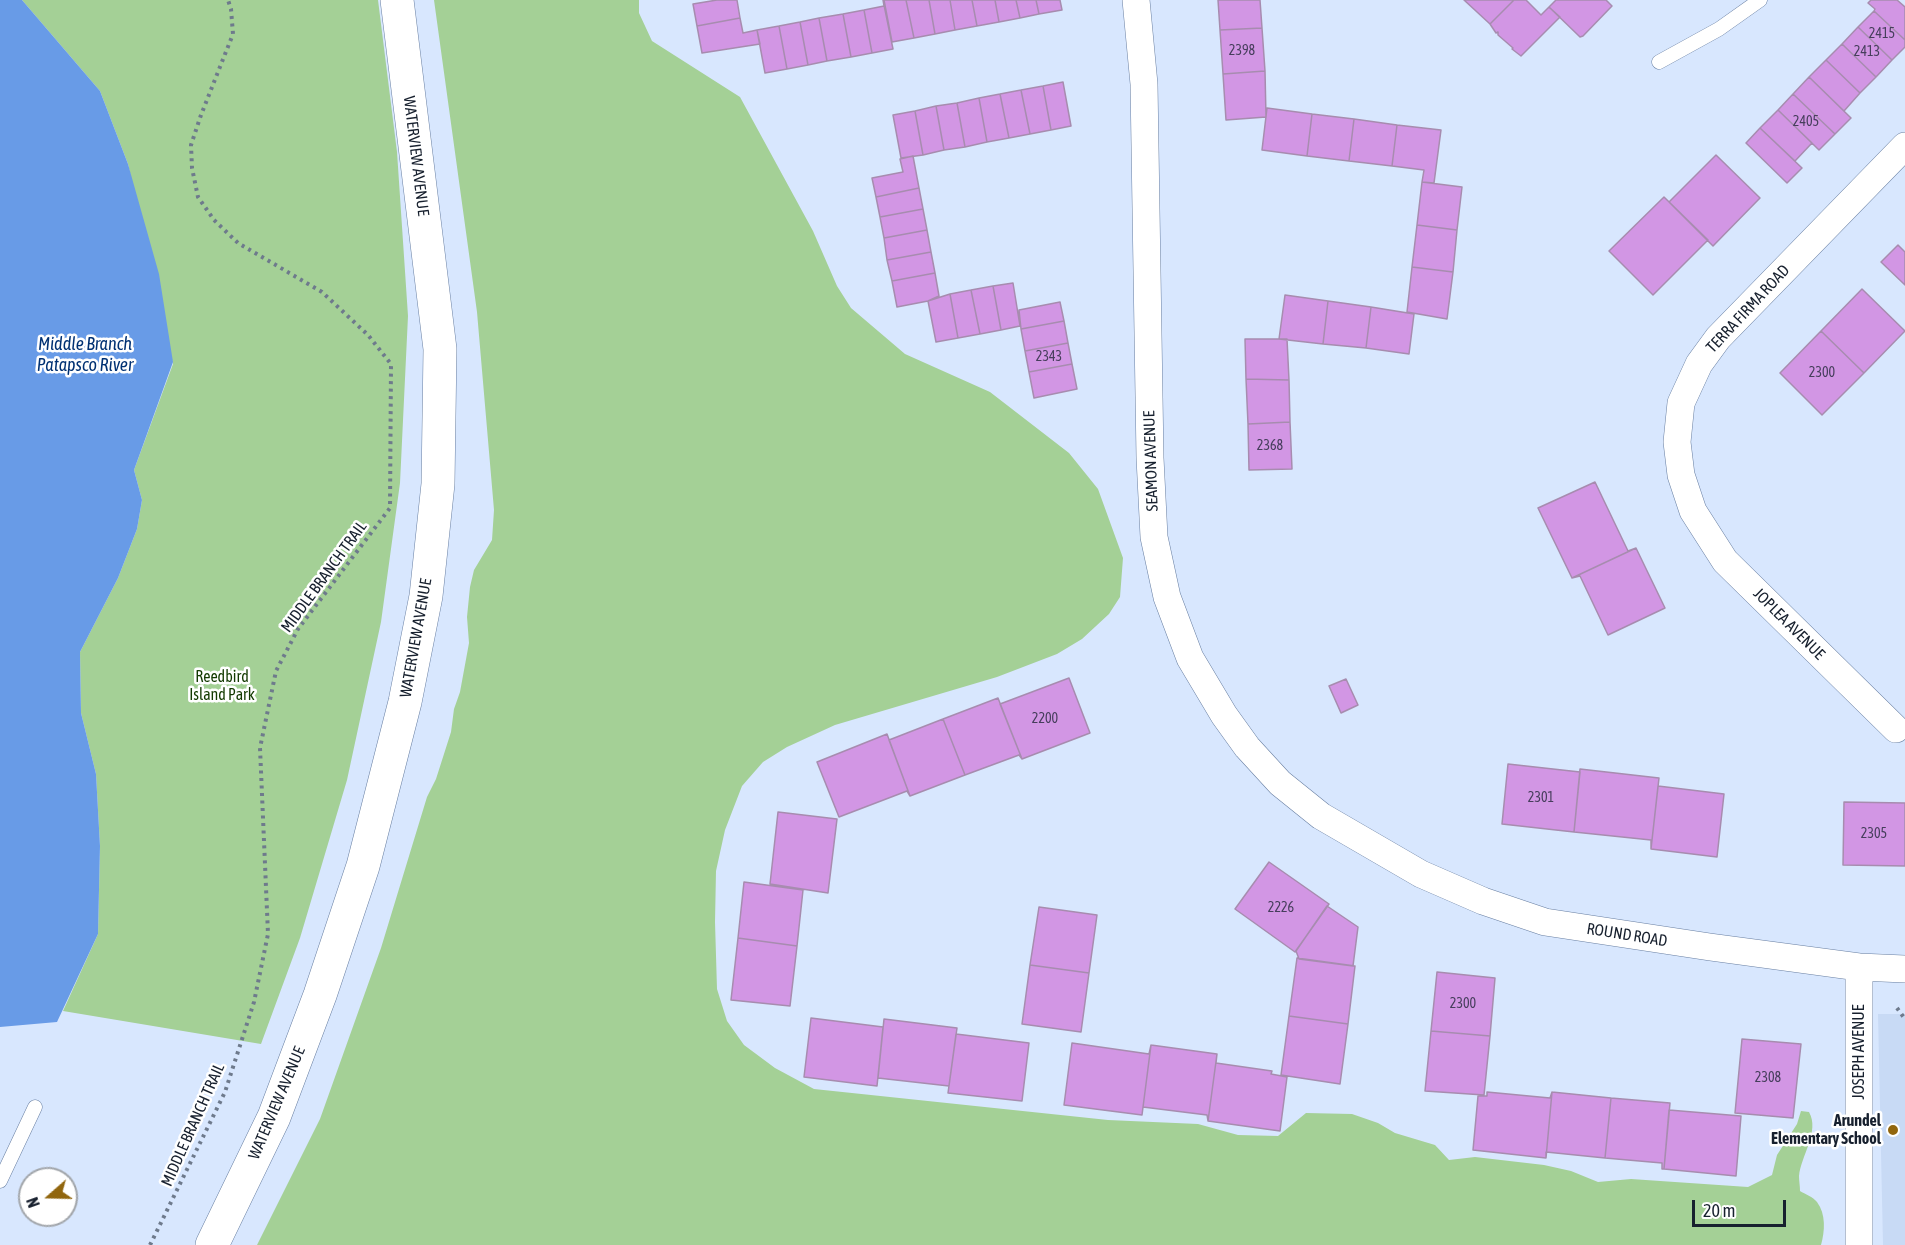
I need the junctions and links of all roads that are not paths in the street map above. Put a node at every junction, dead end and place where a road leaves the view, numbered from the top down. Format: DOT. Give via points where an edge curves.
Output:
graph roads {
  1 [pos="397,0"];
  2 [pos="1136,0"];
  3 [pos="1760,0"];
  4 [pos="1659,62"];
  5 [pos="1905,146"];
  6 [pos="1693,511"];
  7 [pos="1900,725"];
  8 [pos="1365,842"];
  9 [pos="1859,966"];
  10 [pos="1905,969"];
  11 [pos="35,1107"];
  12 [pos="0,1180"];
  13 [pos="212,1245"];
  14 [pos="1859,1245"];
  1 -- 13 [label="main road, WATERVIEW AVENUE" via="440,349 438,484 426,596 405,702 372,833 328,974 274,1117"];
  2 -- 8 [label="street, SEAMON AVENUE" via="1144,84 1154,537 1167,597 1190,658 1247,747 1280,783 1321,816"];
  3 -- 4 [label="lane" via="1719,29"];
  5 -- 6 [label="street, TERRA FIRMA ROAD" via="1718,338 1699,364 1681,403 1677,442 1681,476"];
  6 -- 7 [label="street, JOPLEA AVENUE" via="1725,561"];
  8 -- 9 [label="street, ROUND ROAD" via="1421,874 1545,922"];
  9 -- 10 [label="street, ROUND ROAD"];
  9 -- 14 [label="street, JOSEPH AVENUE"];
  11 -- 12 [label="lane"];
}
